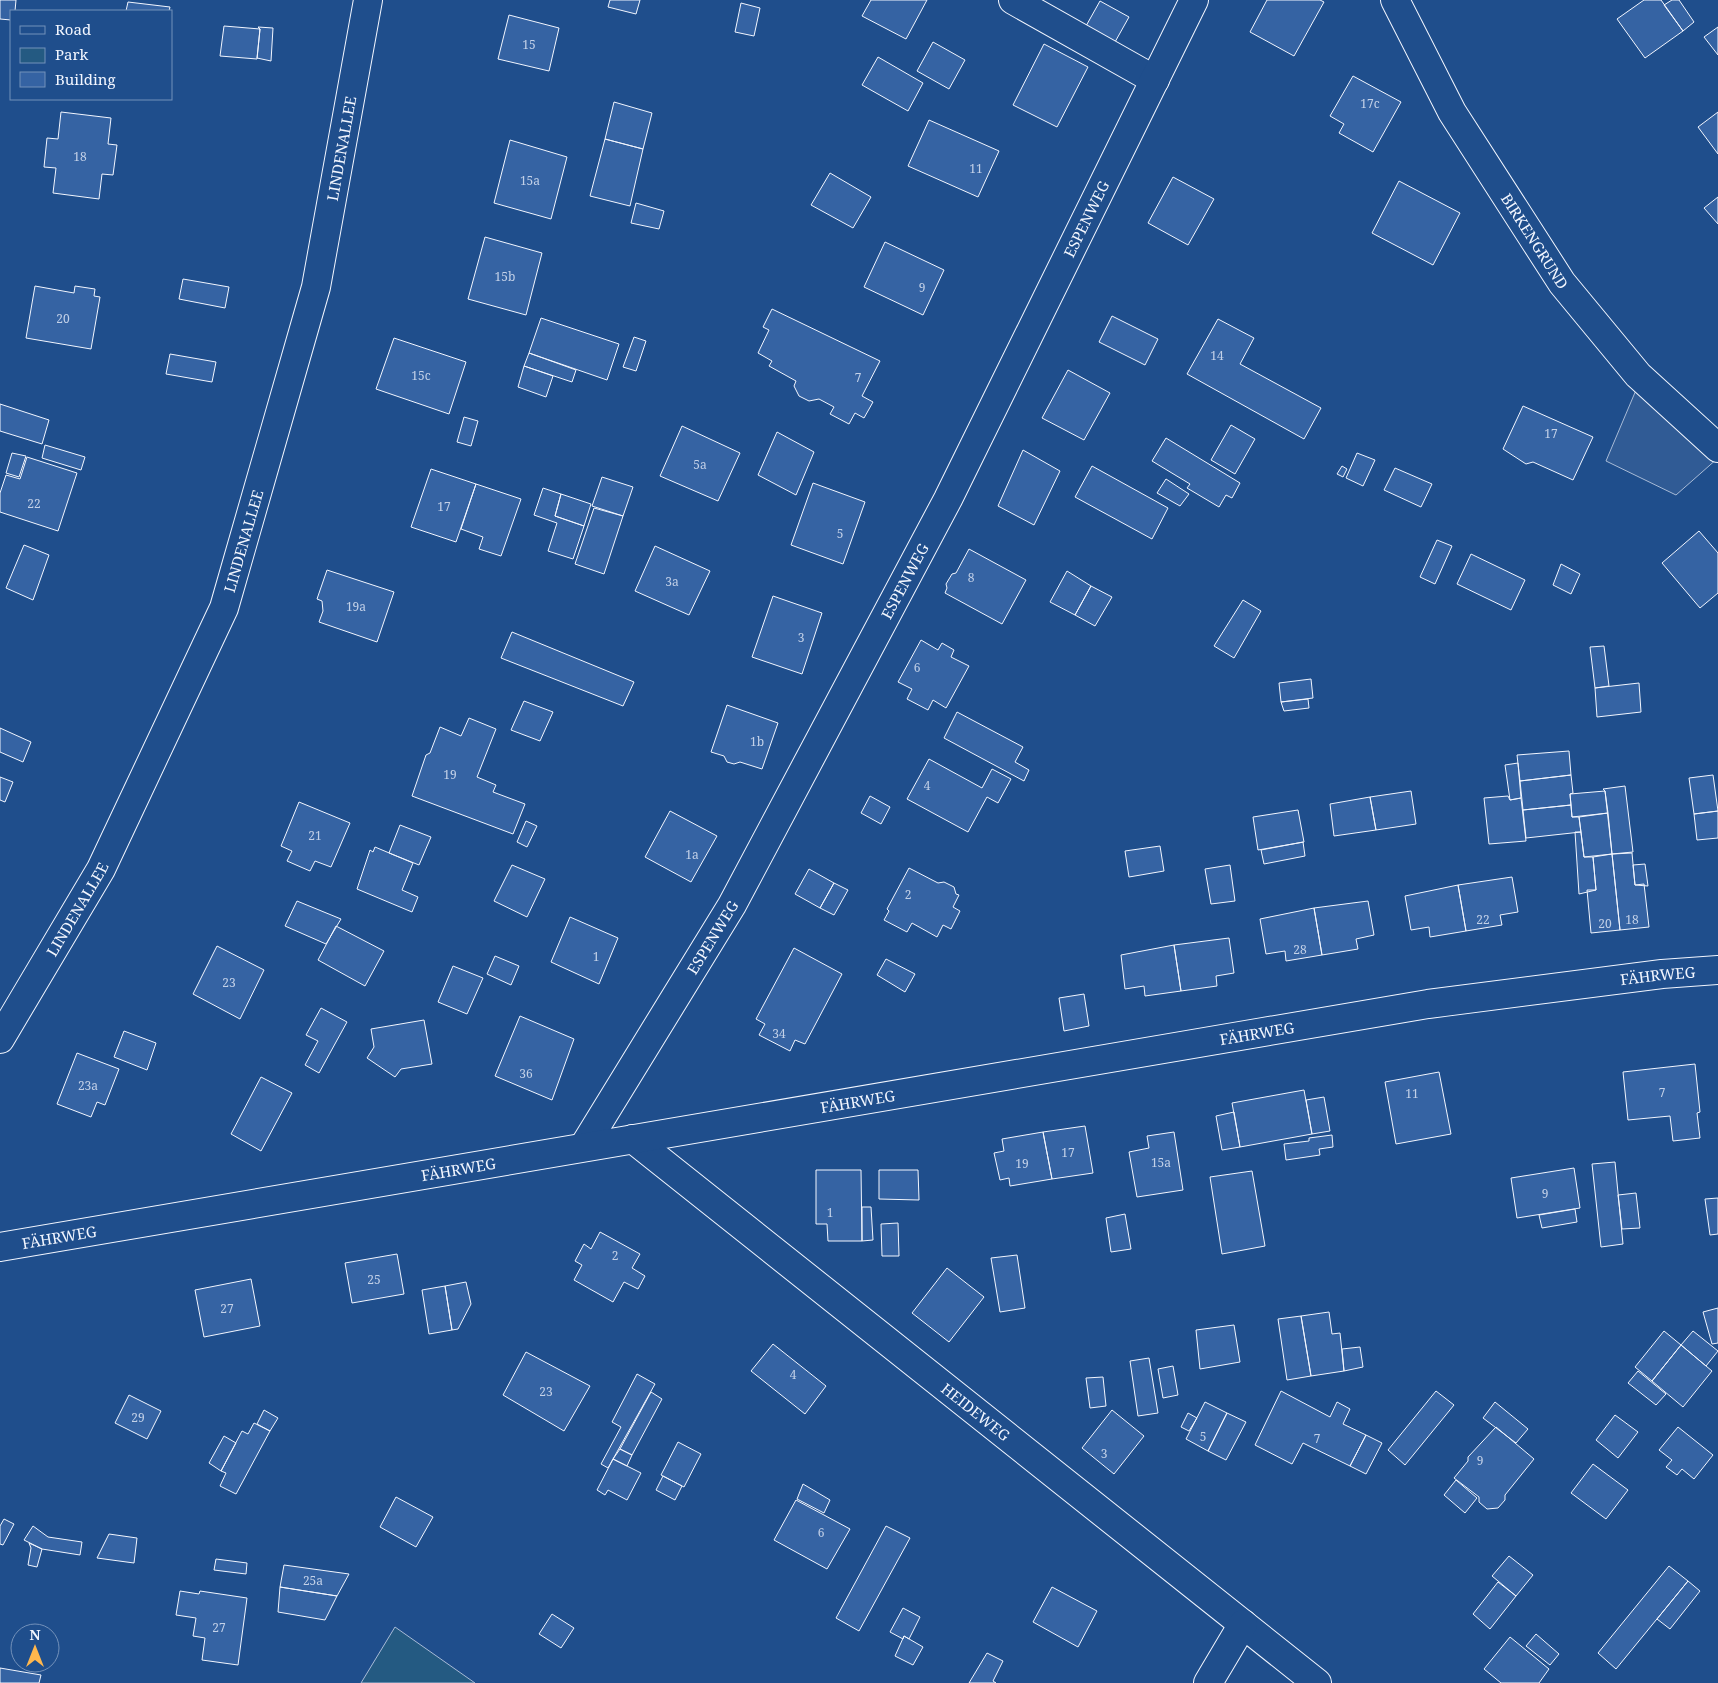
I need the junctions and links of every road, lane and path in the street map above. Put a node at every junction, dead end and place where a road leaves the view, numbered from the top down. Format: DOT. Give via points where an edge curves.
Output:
graph roads {
  1 [pos="368,0"];
  2 [pos="1012,0"];
  3 [pos="1194,0"];
  4 [pos="1395,0"];
  5 [pos="1155,80"];
  6 [pos="1718,448"];
  7 [pos="1718,970"];
  8 [pos="0,1039"];
  9 [pos="633,1139"];
  10 [pos="584,1146"];
  11 [pos="0,1247"];
  12 [pos="1243,1624"];
  13 [pos="1208,1683"];
  14 [pos="1317,1683"];
  1 -- 8 [label="street, LINDENALLEE" via="316,287 224,608 101,869"];
  2 -- 5 [label="street"];
  3 -- 5 [label="street, ESPENWEG"];
  4 -- 6 [label="street, BIRKENGRUND" via="1452,112 1562,283 1638,375"];
  5 -- 10 [label="street, ESPENWEG" via="948,499 732,905"];
  7 -- 9 [label="street, FÄHRWEG" via="1662,974 1428,1004"];
  9 -- 10 [label="street, FÄHRWEG"];
  9 -- 12 [label="street, HEIDEWEG"];
  10 -- 11 [label="street, FÄHRWEG"];
  12 -- 13 [label="street"];
  12 -- 14 [label="street, HEIDEWEG"];
}
